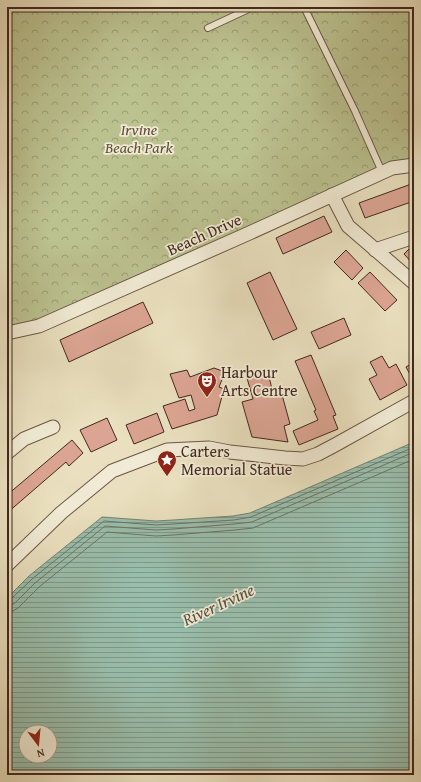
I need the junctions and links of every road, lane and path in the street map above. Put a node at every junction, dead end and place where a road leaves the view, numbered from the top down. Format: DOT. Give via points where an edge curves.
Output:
graph roads {
  1 [pos="252,7"];
  2 [pos="304,7"];
  3 [pos="208,28"];
  4 [pos="414,165"];
  5 [pos="382,172"];
  6 [pos="332,195"];
  7 [pos="414,237"];
  8 [pos="375,250"];
  9 [pos="414,283"];
  10 [pos="7,333"];
  11 [pos="414,401"];
  12 [pos="52,427"];
  13 [pos="7,453"];
  14 [pos="7,565"];
  1 -- 3 [label="lane"];
  2 -- 5 [label="lane" via="356,111"];
  4 -- 5 [label="street, Beach Drive"];
  5 -- 6 [label="street, Beach Drive"];
  6 -- 8 [label="street" via="348,226"];
  6 -- 10 [label="street, Beach Drive" via="39,326"];
  7 -- 8 [label="street"];
  8 -- 9 [label="street"];
  11 -- 14 [label="street" via="318,454 303,459 209,448 167,450 112,471 61,513"];
  12 -- 13 [label="street" via="24,439"];
}
